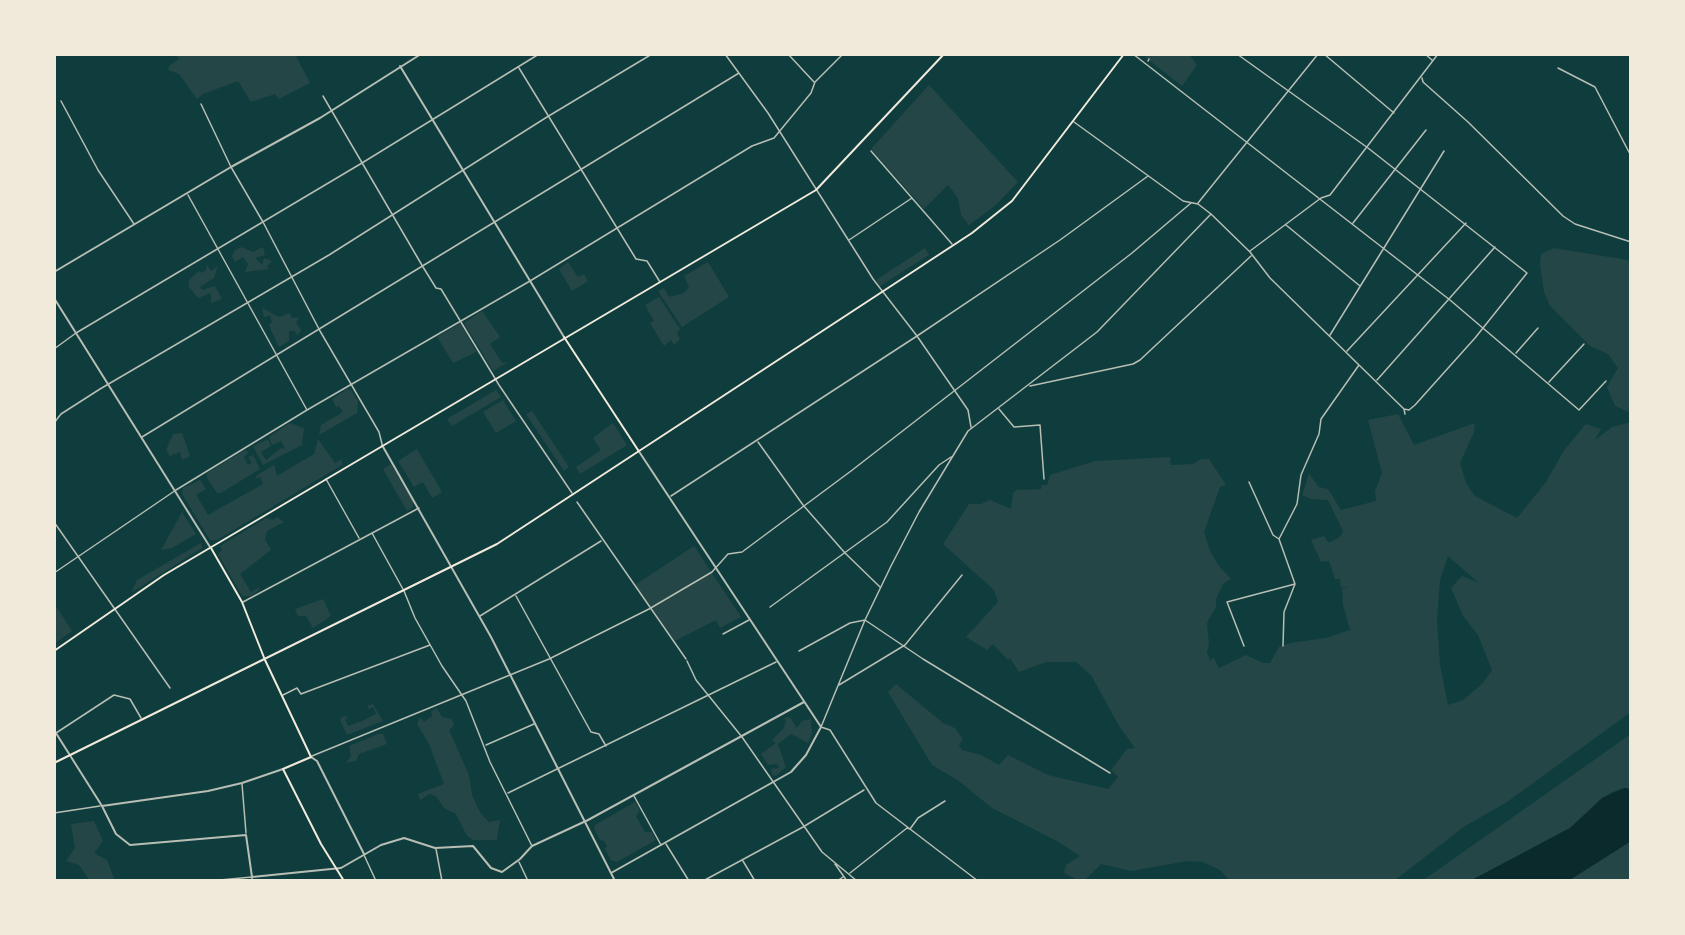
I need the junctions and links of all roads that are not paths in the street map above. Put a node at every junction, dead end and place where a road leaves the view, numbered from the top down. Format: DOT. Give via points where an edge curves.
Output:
graph roads {
  1 [pos="421,54"];
  2 [pos="539,54"];
  3 [pos="652,54"];
  4 [pos="725,54"];
  5 [pos="788,54"];
  6 [pos="843,54"];
  7 [pos="944,54"];
  8 [pos="1124,54"];
  9 [pos="1133,54"];
  10 [pos="1237,54"];
  11 [pos="1318,54"];
  12 [pos="1324,54"];
  13 [pos="1425,54"];
  14 [pos="1438,54"];
  15 [pos="1433,60"];
  16 [pos="400,66"];
  17 [pos="518,68"];
  18 [pos="1558,68"];
  19 [pos="739,73"];
  20 [pos="1422,77"];
  21 [pos="815,82"];
  22 [pos="1288,92"];
  23 [pos="323,96"];
  24 [pos="61,101"];
  25 [pos="201,104"];
  26 [pos="331,111"];
  27 [pos="1394,112"];
  28 [pos="432,117"];
  29 [pos="547,117"];
  30 [pos="1074,122"];
  31 [pos="1426,130"];
  32 [pos="779,131"];
  33 [pos="1246,141"];
  34 [pos="1368,148"];
  35 [pos="871,151"];
  36 [pos="1444,151"];
  37 [pos="1631,156"];
  38 [pos="363,163"];
  39 [pos="231,167"];
  40 [pos="462,170"];
  41 [pos="1397,170"];
  42 [pos="580,171"];
  43 [pos="1148,176"];
  44 [pos="1419,188"];
  45 [pos="816,190"];
  46 [pos="188,194"];
  47 [pos="912,198"];
  48 [pos="1321,198"];
  49 [pos="1191,203"];
  50 [pos="1198,204"];
  51 [pos="392,213"];
  52 [pos="1211,214"];
  53 [pos="263,222"];
  54 [pos="493,222"];
  55 [pos="1353,223"];
  56 [pos="1466,223"];
  57 [pos="135,224"];
  58 [pos="1286,224"];
  59 [pos="616,229"];
  60 [pos="848,241"];
  61 [pos="1631,242"];
  62 [pos="953,245"];
  63 [pos="1496,247"];
  64 [pos="219,248"];
  65 [pos="1384,248"];
  66 [pos="1250,252"];
  67 [pos="1251,256"];
  68 [pos="423,267"];
  69 [pos="54,272"];
  70 [pos="1418,276"];
  71 [pos="290,279"];
  72 [pos="530,281"];
  73 [pos="660,282"];
  74 [pos="1360,286"];
  75 [pos="882,291"];
  76 [pos="54,298"];
  77 [pos="1450,300"];
  78 [pos="246,304"];
  79 [pos="462,321"];
  80 [pos="1484,328"];
  81 [pos="1538,328"];
  82 [pos="320,331"];
  83 [pos="76,333"];
  84 [pos="917,336"];
  85 [pos="1330,336"];
  86 [pos="564,337"];
  87 [pos="1584,344"];
  88 [pos="54,349"];
  89 [pos="1347,352"];
  90 [pos="1516,354"];
  91 [pos="277,355"];
  92 [pos="1359,365"];
  93 [pos="495,378"];
  94 [pos="1376,381"];
  95 [pos="1606,381"];
  96 [pos="1549,382"];
  97 [pos="351,384"];
  98 [pos="109,385"];
  99 [pos="1029,386"];
  100 [pos="954,389"];
  101 [pos="998,408"];
  102 [pos="1404,409"];
  103 [pos="307,410"];
  104 [pos="1405,414"];
  105 [pos="54,423"];
  106 [pos="972,428"];
  107 [pos="142,437"];
  108 [pos="758,441"];
  109 [pos="382,445"];
  110 [pos="638,450"];
  111 [pos="952,456"];
  112 [pos="326,479"];
  113 [pos="1044,479"];
  114 [pos="1250,482"];
  115 [pos="176,490"];
  116 [pos="572,494"];
  117 [pos="670,497"];
  118 [pos="577,502"];
  119 [pos="803,505"];
  120 [pos="419,508"];
  121 [pos="54,522"];
  122 [pos="372,533"];
  123 [pos="360,539"];
  124 [pos="1279,539"];
  125 [pos="601,540"];
  126 [pos="210,548"];
  127 [pos="845,554"];
  128 [pos="79,555"];
  129 [pos="453,567"];
  130 [pos="716,568"];
  131 [pos="54,573"];
  132 [pos="962,575"];
  133 [pos="1295,584"];
  134 [pos="881,588"];
  135 [pos="404,591"];
  136 [pos="516,596"];
  137 [pos="242,602"];
  138 [pos="770,607"];
  139 [pos="115,608"];
  140 [pos="649,609"];
  141 [pos="480,616"];
  142 [pos="750,619"];
  143 [pos="866,620"];
  144 [pos="723,634"];
  145 [pos="430,645"];
  146 [pos="905,645"];
  147 [pos="1244,646"];
  148 [pos="1283,646"];
  149 [pos="54,651"];
  150 [pos="800,651"];
  151 [pos="549,659"];
  152 [pos="265,660"];
  153 [pos="778,661"];
  154 [pos="510,674"];
  155 [pos="838,685"];
  156 [pos="170,688"];
  157 [pos="282,696"];
  158 [pos="461,696"];
  159 [pos="709,696"];
  160 [pos="804,702"];
  161 [pos="142,719"];
  162 [pos="535,724"];
  163 [pos="821,727"];
  164 [pos="55,732"];
  165 [pos="742,737"];
  166 [pos="485,746"];
  167 [pos="606,747"];
  168 [pos="70,755"];
  169 [pos="311,757"];
  170 [pos="54,763"];
  171 [pos="283,769"];
  172 [pos="558,770"];
  173 [pos="1110,773"];
  174 [pos="242,783"];
  175 [pos="772,784"];
  176 [pos="865,789"];
  177 [pos="507,794"];
  178 [pos="634,795"];
  179 [pos="945,801"];
  180 [pos="102,806"];
  181 [pos="54,813"];
  182 [pos="584,822"];
  183 [pos="803,827"];
  184 [pos="906,828"];
  185 [pos="246,835"];
  186 [pos="666,844"];
  187 [pos="532,846"];
  188 [pos="662,846"];
  189 [pos="435,848"];
  190 [pos="364,855"];
  191 [pos="742,860"];
  192 [pos="518,861"];
  193 [pos="834,863"];
  194 [pos="336,868"];
  195 [pos="611,873"];
  196 [pos="849,874"];
  197 [pos="843,877"];
  198 [pos="252,879"];
  199 [pos="209,881"];
  200 [pos="344,881"];
  201 [pos="376,881"];
  202 [pos="442,881"];
  203 [pos="528,881"];
  204 [pos="615,881"];
  205 [pos="689,881"];
  206 [pos="703,881"];
  207 [pos="755,881"];
  208 [pos="837,881"];
  209 [pos="847,881"];
  210 [pos="857,881"];
  211 [pos="978,881"];
  1 -- 16 [label="street"];
  2 -- 17 [label="street"];
  3 -- 29 [label="street"];
  4 -- 19 [label="street"];
  5 -- 21 [label="street"];
  6 -- 21 [label="street"];
  7 -- 45 [label="main road"];
  8 -- 30 [label="main road"];
  9 -- 33 [label="street"];
  10 -- 22 [label="street"];
  11 -- 22 [label="street"];
  12 -- 27 [label="street"];
  13 -- 15 [label="street"];
  14 -- 15 [label="street"];
  15 -- 20 [label="street"];
  16 -- 26 [label="street"];
  16 -- 28 [label="street"];
  17 -- 28 [label="street"];
  17 -- 29 [label="street"];
  18 -- 37 [label="street" via="1595,87"];
  19 -- 32 [label="street"];
  19 -- 42 [label="street"];
  20 -- 27 [label="street"];
  20 -- 61 [label="street" via="1563,216 1575,224"];
  21 -- 32 [label="street" via="811,93"];
  22 -- 33 [label="street"];
  22 -- 34 [label="street"];
  23 -- 26 [label="street"];
  24 -- 57 [label="street" via="98,170"];
  25 -- 39 [label="street"];
  26 -- 38 [label="street"];
  26 -- 39 [label="street"];
  27 -- 34 [label="street"];
  28 -- 38 [label="street"];
  28 -- 40 [label="street"];
  29 -- 40 [label="street"];
  29 -- 42 [label="street"];
  30 -- 43 [label="street"];
  30 -- 62 [label="main road" via="1012,201"];
  31 -- 41 [label="street"];
  32 -- 45 [label="street"];
  32 -- 59 [label="street" via="774,138 752,146"];
  33 -- 48 [label="street"];
  33 -- 50 [label="street"];
  34 -- 41 [label="street"];
  34 -- 48 [label="street" via="1330,195"];
  35 -- 47 [label="street"];
  36 -- 44 [label="street"];
  38 -- 51 [label="street"];
  38 -- 53 [label="street"];
  39 -- 46 [label="street"];
  39 -- 53 [label="street"];
  40 -- 51 [label="street"];
  40 -- 54 [label="street"];
  41 -- 44 [label="street"];
  41 -- 55 [label="street"];
  42 -- 54 [label="street"];
  42 -- 59 [label="street"];
  43 -- 49 [label="street"];
  43 -- 84 [label="street"];
  44 -- 56 [label="street"];
  44 -- 65 [label="street"];
  45 -- 60 [label="street"];
  45 -- 73 [label="main road"];
  46 -- 57 [label="street"];
  46 -- 64 [label="street"];
  47 -- 60 [label="street"];
  47 -- 62 [label="street"];
  48 -- 55 [label="street"];
  48 -- 58 [label="street"];
  49 -- 50 [label="street"];
  49 -- 100 [label="street"];
  50 -- 52 [label="street"];
  51 -- 68 [label="street"];
  51 -- 71 [label="street"];
  52 -- 66 [label="street"];
  52 -- 99 [label="street" via="1097,332"];
  53 -- 64 [label="street"];
  53 -- 71 [label="street"];
  54 -- 68 [label="street"];
  54 -- 72 [label="street"];
  55 -- 65 [label="street"];
  56 -- 63 [label="street"];
  56 -- 70 [label="street"];
  57 -- 69 [label="street"];
  58 -- 66 [label="street"];
  58 -- 74 [label="street"];
  59 -- 72 [label="street"];
  59 -- 73 [label="street" via="636,259 647,261"];
  60 -- 75 [label="street"];
  62 -- 75 [label="main road"];
  63 -- 77 [label="street"];
  63 -- 80 [label="street" via="1527,273"];
  64 -- 78 [label="street"];
  64 -- 83 [label="street"];
  65 -- 70 [label="street"];
  65 -- 74 [label="street"];
  66 -- 67 [label="street"];
  67 -- 85 [label="street"];
  67 -- 99 [label="street" via="1140,360"];
  68 -- 79 [label="street"];
  68 -- 82 [label="street"];
  70 -- 77 [label="street"];
  70 -- 89 [label="street"];
  71 -- 78 [label="street"];
  71 -- 82 [label="street"];
  72 -- 79 [label="street"];
  72 -- 86 [label="street"];
  73 -- 86 [label="main road"];
  74 -- 85 [label="street"];
  75 -- 84 [label="street"];
  75 -- 110 [label="main road"];
  76 -- 83 [label="street"];
  77 -- 80 [label="street"];
  77 -- 94 [label="street"];
  78 -- 91 [label="street"];
  78 -- 98 [label="street"];
  79 -- 93 [label="street"];
  79 -- 97 [label="street"];
  80 -- 90 [label="street"];
  80 -- 102 [label="street" via="1415,405"];
  81 -- 90 [label="street"];
  82 -- 91 [label="street"];
  82 -- 97 [label="street"];
  83 -- 88 [label="street"];
  83 -- 98 [label="street"];
  84 -- 100 [label="street"];
  84 -- 108 [label="street"];
  85 -- 89 [label="street"];
  86 -- 93 [label="main road"];
  86 -- 110 [label="main road"];
  87 -- 96 [label="street"];
  89 -- 92 [label="street"];
  90 -- 96 [label="street"];
  91 -- 103 [label="street"];
  91 -- 107 [label="street"];
  92 -- 94 [label="street"];
  92 -- 124 [label="street" via="1322,419 1302,475 1297,504"];
  93 -- 109 [label="main road"];
  93 -- 116 [label="street"];
  94 -- 102 [label="street"];
  95 -- 96 [label="street" via="1579,410"];
  97 -- 103 [label="street"];
  97 -- 109 [label="street"];
  98 -- 105 [label="street" via="61,414"];
  98 -- 107 [label="street"];
  99 -- 101 [label="street"];
  100 -- 106 [label="street" via="968,410"];
  100 -- 119 [label="street"];
  101 -- 106 [label="street"];
  101 -- 113 [label="street" via="1014,427 1040,425"];
  102 -- 104 [label="street"];
  103 -- 115 [label="street"];
  106 -- 111 [label="street"];
  107 -- 115 [label="street"];
  108 -- 117 [label="street"];
  108 -- 119 [label="street"];
  109 -- 112 [label="main road"];
  109 -- 120 [label="street"];
  110 -- 116 [label="main road"];
  110 -- 117 [label="street"];
  111 -- 127 [label="street" via="887,522"];
  111 -- 134 [label="street"];
  112 -- 123 [label="street"];
  112 -- 126 [label="main road"];
  114 -- 124 [label="street" via="1273,536"];
  115 -- 126 [label="street"];
  115 -- 128 [label="street"];
  116 -- 129 [label="main road" via="497,544"];
  117 -- 130 [label="street"];
  118 -- 125 [label="street"];
  119 -- 127 [label="street"];
  119 -- 130 [label="street" via="742,552 728,554"];
  120 -- 122 [label="street"];
  120 -- 129 [label="street"];
  121 -- 128 [label="street"];
  122 -- 123 [label="street"];
  122 -- 135 [label="street"];
  123 -- 137 [label="street"];
  124 -- 133 [label="street"];
  125 -- 136 [label="street"];
  125 -- 140 [label="street"];
  126 -- 137 [label="main road"];
  126 -- 139 [label="main road"];
  127 -- 134 [label="street"];
  127 -- 138 [label="street"];
  128 -- 131 [label="street"];
  128 -- 139 [label="street"];
  129 -- 135 [label="main road"];
  129 -- 141 [label="street"];
  130 -- 140 [label="street"];
  130 -- 142 [label="street"];
  132 -- 146 [label="street"];
  133 -- 147 [label="street" via="1227,602"];
  133 -- 148 [label="street" via="1284,612"];
  134 -- 143 [label="street"];
  135 -- 145 [label="street"];
  135 -- 152 [label="main road"];
  136 -- 141 [label="street"];
  136 -- 151 [label="street"];
  137 -- 152 [label="main road"];
  139 -- 149 [label="main road"];
  139 -- 156 [label="street"];
  140 -- 151 [label="street"];
  140 -- 159 [label="street"];
  141 -- 154 [label="street"];
  142 -- 144 [label="street"];
  142 -- 153 [label="street"];
  143 -- 146 [label="street"];
  143 -- 150 [label="street" via="850,623"];
  143 -- 155 [label="street"];
  145 -- 157 [label="street" via="301,694 297,688"];
  145 -- 158 [label="street"];
  146 -- 155 [label="street"];
  146 -- 173 [label="street"];
  151 -- 154 [label="street"];
  151 -- 167 [label="street" via="591,732 599,734"];
  152 -- 157 [label="main road"];
  152 -- 161 [label="main road"];
  153 -- 159 [label="street"];
  153 -- 160 [label="street"];
  154 -- 158 [label="street"];
  154 -- 162 [label="street"];
  155 -- 163 [label="street"];
  157 -- 169 [label="main road"];
  158 -- 166 [label="street"];
  158 -- 169 [label="street"];
  159 -- 165 [label="street"];
  159 -- 167 [label="street"];
  160 -- 163 [label="street"];
  160 -- 165 [label="street"];
  161 -- 164 [label="street" via="130,699 114,695"];
  161 -- 168 [label="main road"];
  162 -- 166 [label="street"];
  162 -- 172 [label="street"];
  163 -- 175 [label="street" via="799,764"];
  163 -- 176 [label="street" via="830,730"];
  164 -- 168 [label="street"];
  165 -- 175 [label="street"];
  165 -- 178 [label="street"];
  166 -- 177 [label="street"];
  167 -- 172 [label="street"];
  168 -- 170 [label="main road"];
  168 -- 180 [label="street"];
  169 -- 171 [label="main road"];
  169 -- 190 [label="street" via="317,761"];
  171 -- 174 [label="street"];
  171 -- 194 [label="main road"];
  172 -- 177 [label="street"];
  172 -- 182 [label="street"];
  174 -- 180 [label="street"];
  174 -- 185 [label="street"];
  175 -- 183 [label="street"];
  175 -- 186 [label="street"];
  176 -- 183 [label="street"];
  176 -- 184 [label="street"];
  177 -- 187 [label="street"];
  178 -- 182 [label="street"];
  178 -- 188 [label="street"];
  179 -- 184 [label="street" via="918,818 910,829"];
  180 -- 181 [label="street"];
  180 -- 185 [label="street" via="120,840 130,845"];
  182 -- 187 [label="street"];
  182 -- 195 [label="street"];
  183 -- 191 [label="street"];
  183 -- 193 [label="street"];
  184 -- 196 [label="street"];
  184 -- 211 [label="street"];
  185 -- 198 [label="street"];
  186 -- 188 [label="street"];
  186 -- 205 [label="street"];
  187 -- 192 [label="street"];
  188 -- 195 [label="street"];
  189 -- 190 [label="street" via="404,838 381,844"];
  189 -- 192 [label="street" via="473,846 496,872"];
  189 -- 202 [label="street"];
  190 -- 194 [label="street"];
  190 -- 201 [label="street"];
  191 -- 206 [label="street"];
  191 -- 207 [label="street"];
  192 -- 203 [label="street"];
  193 -- 196 [label="street"];
  193 -- 197 [label="street"];
  194 -- 198 [label="street"];
  194 -- 200 [label="main road"];
  195 -- 204 [label="street"];
  196 -- 210 [label="street"];
  197 -- 208 [label="street"];
  197 -- 209 [label="street"];
  198 -- 199 [label="street"];
}
